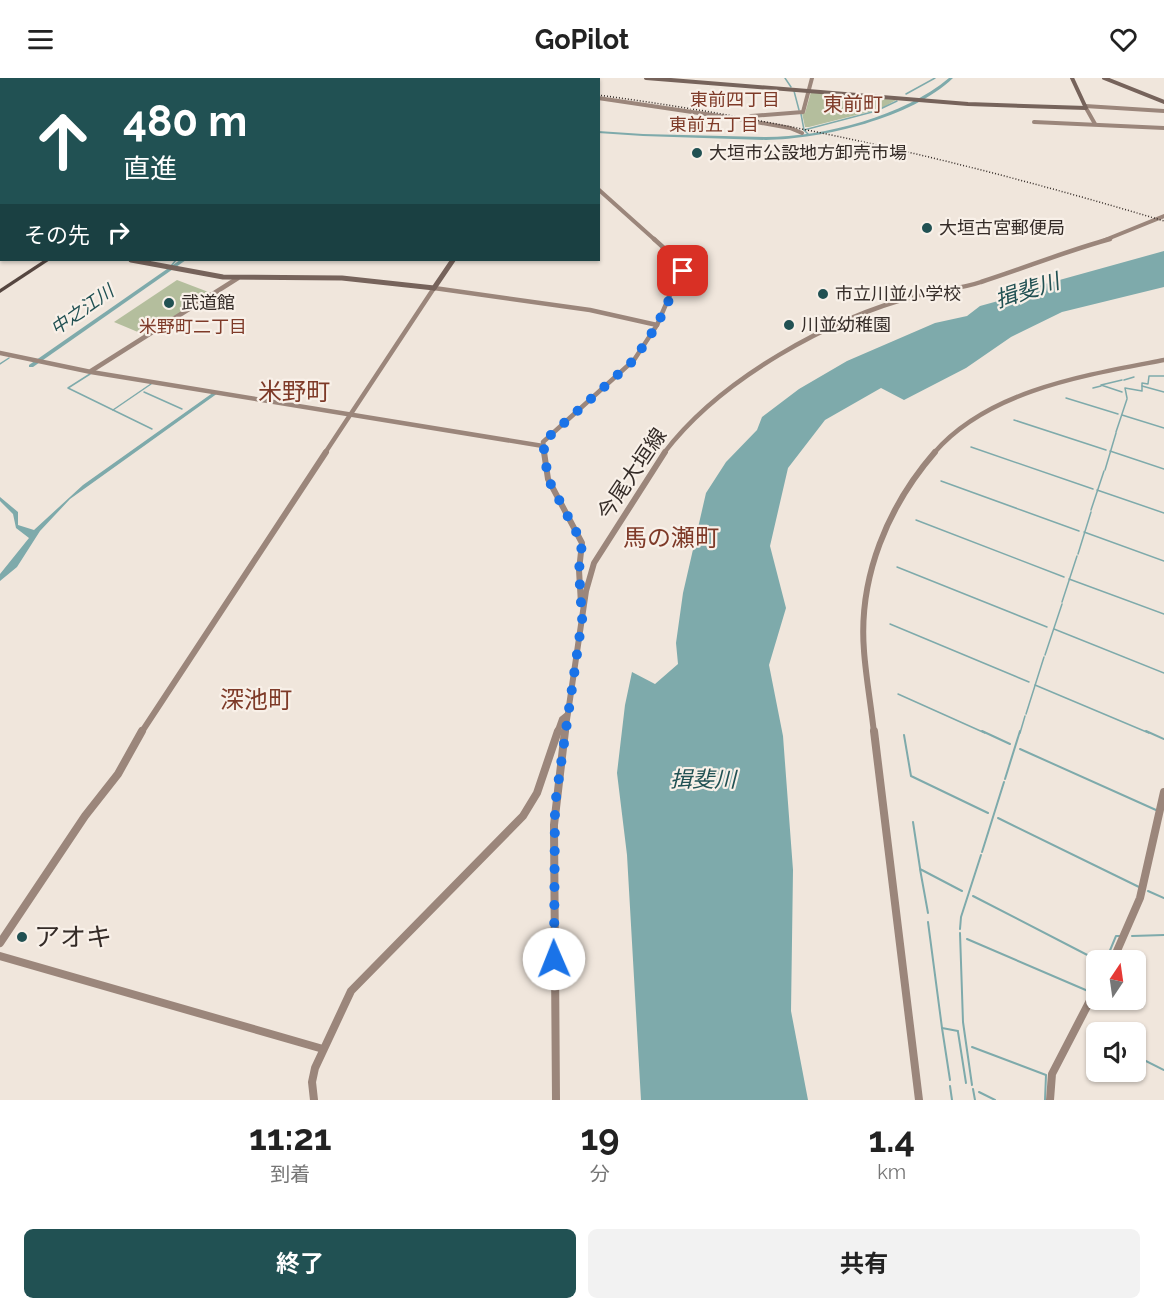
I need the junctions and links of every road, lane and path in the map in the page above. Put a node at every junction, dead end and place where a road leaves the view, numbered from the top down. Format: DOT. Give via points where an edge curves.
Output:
graph roads {
  1 [pos="646,78"];
  2 [pos="665,78"];
  3 [pos="812,78"];
  4 [pos="1070,78"];
  5 [pos="1104,78"];
  6 [pos="810,90"];
  7 [pos="600,98"];
  8 [pos="954,102"];
  9 [pos="1164,102"];
  10 [pos="1082,106"];
  11 [pos="1164,112"];
  12 [pos="751,116"];
  13 [pos="1034,122"];
  14 [pos="1095,124"];
  15 [pos="1164,128"];
  16 [pos="802,133"];
  17 [pos="600,191"];
  18 [pos="1164,216"];
  19 [pos="41,261"];
  20 [pos="45,261"];
  21 [pos="136,261"];
  22 [pos="147,261"];
  23 [pos="452,261"];
  24 [pos="183,269"];
  25 [pos="238,278"];
  26 [pos="376,280"];
  27 [pos="434,288"];
  28 [pos="0,290"];
  29 [pos="657,325"];
  30 [pos="0,353"];
  31 [pos="1164,360"];
  32 [pos="91,372"];
  33 [pos="351,414"];
  34 [pos="543,446"];
  35 [pos="584,606"];
  36 [pos="567,714"];
  37 [pos="1164,792"];
  38 [pos="0,943"];
  39 [pos="1119,950"];
  40 [pos="0,956"];
  41 [pos="1086,1008"];
  42 [pos="323,1049"];
  43 [pos="314,1100"];
  44 [pos="556,1100"];
  45 [pos="919,1100"];
  46 [pos="1050,1100"];
  1 -- 6 [label="main road"];
  2 -- 6 [label="main road"];
  3 -- 6 [label="street"];
  4 -- 10 [label="main road"];
  5 -- 9 [label="main road"];
  6 -- 8 [label="main road"];
  6 -- 12 [label="street" via="800,112"];
  7 -- 16 [label="street" via="741,118"];
  8 -- 10 [label="main road"];
  8 -- 10 [label="main road"];
  10 -- 11 [label="street"];
  10 -- 14 [label="street"];
  13 -- 14 [label="street"];
  14 -- 15 [label="street"];
  17 -- 29 [label="street" via="686,268 676,281"];
  18 -- 35 [label="street, 今尾大垣線" via="1114,238 979,283 918,295 875,310 817,334 761,364 698,414 657,462 594,563"];
  19 -- 28 [label="highway"];
  20 -- 28 [label="highway"];
  21 -- 24 [label="main road"];
  22 -- 24 [label="main road"];
  23 -- 27 [label="main road"];
  24 -- 25 [label="main road"];
  24 -- 26 [label="main road"];
  25 -- 26 [label="main road"];
  25 -- 32 [label="street"];
  26 -- 27 [label="main road"];
  27 -- 29 [label="street" via="590,310"];
  27 -- 33 [label="street"];
  29 -- 34 [label="street" via="626,368 547,437"];
  30 -- 32 [label="street"];
  31 -- 45 [label="street" via="1044,388 970,423 949,437 911,482 874,553 865,592 864,649"];
  32 -- 33 [label="street"];
  33 -- 34 [label="street"];
  33 -- 38 [label="street" via="159,704 118,774 85,816"];
  34 -- 35 [label="street" via="548,479 582,543 579,570"];
  35 -- 36 [label="street, 今尾大垣線"];
  36 -- 42 [label="street" via="537,793 523,816 361,978"];
  36 -- 44 [label="street, 今尾大垣線" via="554,825"];
  37 -- 39 [label="street" via="1144,889 1132,926"];
  40 -- 42 [label="street"];
  41 -- 46 [label="street" via="1052,1074"];
  42 -- 43 [label="street" via="312,1082"];
}
